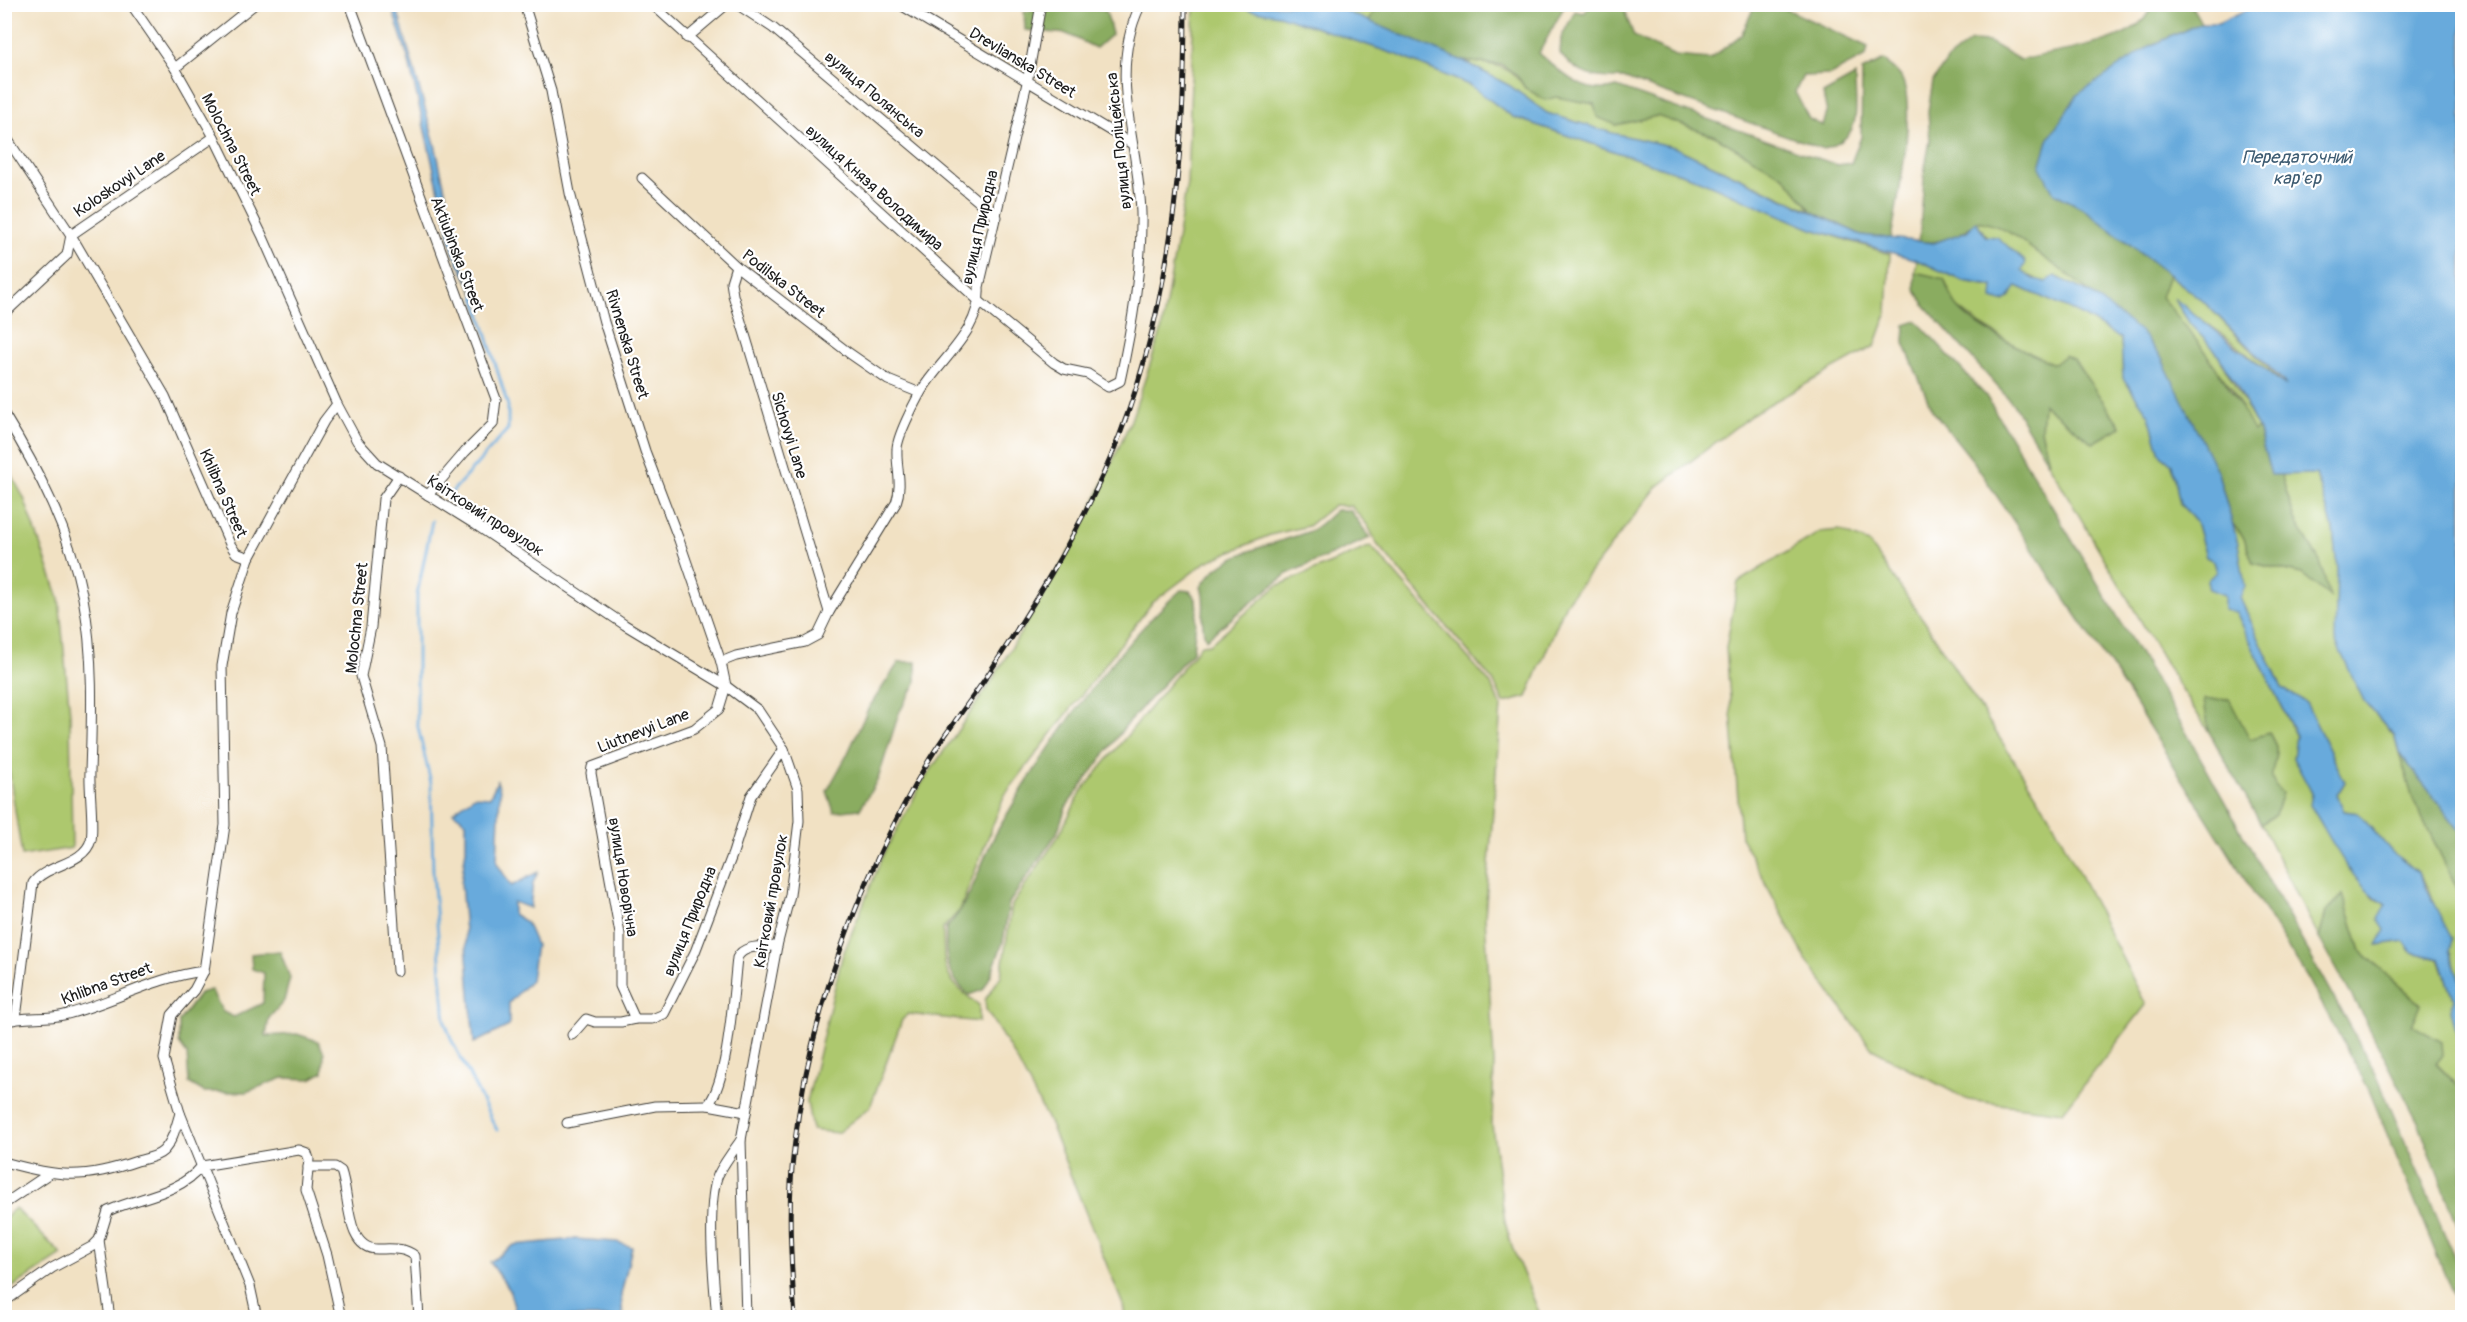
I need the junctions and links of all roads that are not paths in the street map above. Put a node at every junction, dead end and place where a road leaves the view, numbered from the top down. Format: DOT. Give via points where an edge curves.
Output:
graph roads {
  1 [pos="130,4"];
  2 [pos="255,4"];
  3 [pos="350,4"];
  4 [pos="524,4"];
  5 [pos="652,4"];
  6 [pos="728,4"];
  7 [pos="899,4"];
  8 [pos="1041,4"];
  9 [pos="1140,6"];
  10 [pos="687,38"];
  11 [pos="176,68"];
  12 [pos="1027,83"];
  13 [pos="4,134"];
  14 [pos="214,137"];
  15 [pos="1132,144"];
  16 [pos="642,178"];
  17 [pos="997,217"];
  18 [pos="71,235"];
  19 [pos="736,266"];
  20 [pos="980,302"];
  21 [pos="4,314"];
  22 [pos="1088,374"];
  23 [pos="920,393"];
  24 [pos="337,404"];
  25 [pos="4,414"];
  26 [pos="399,476"];
  27 [pos="428,495"];
  28 [pos="249,558"];
  29 [pos="829,612"];
  30 [pos="721,662"];
  31 [pos="726,687"];
  32 [pos="784,749"];
  33 [pos="591,772"];
  34 [pos="777,946"];
  35 [pos="204,971"];
  36 [pos="397,971"];
  37 [pos="16,1017"];
  38 [pos="635,1018"];
  39 [pos="4,1022"];
  40 [pos="572,1035"];
  41 [pos="708,1105"];
  42 [pos="746,1112"];
  43 [pos="180,1113"];
  44 [pos="567,1123"];
  45 [pos="741,1140"];
  46 [pos="4,1162"];
  47 [pos="202,1166"];
  48 [pos="308,1167"];
  49 [pos="50,1173"];
  50 [pos="4,1203"];
  51 [pos="99,1240"];
  52 [pos="4,1302"];
  53 [pos="110,1317"];
  54 [pos="257,1317"];
  55 [pos="341,1317"];
  56 [pos="419,1317"];
  57 [pos="717,1317"];
  58 [pos="746,1317"];
  1 -- 11 [label="street, Molochna Street"];
  2 -- 11 [label="street"];
  3 -- 27 [label="street, Aktiubinska Street" via="496,399 493,424"];
  4 -- 30 [label="street, Rivnenska Street" via="551,91 570,193 604,322 645,451"];
  5 -- 10 [label="street, вулиця Князя Володимира"];
  6 -- 10 [label="street, вулиця Полянська"];
  6 -- 17 [label="street, вулиця Полянська" via="738,5 772,28"];
  7 -- 12 [label="street, Drevlianska Street"];
  8 -- 12 [label="street, вулиця Природна"];
  9 -- 15 [label="street, вулиця Поліцейська" via="1129,29 1125,57"];
  10 -- 20 [label="street, вулиця Князя Володимира"];
  11 -- 14 [label="street, Molochna Street"];
  12 -- 15 [label="street, Drevlianska Street"];
  12 -- 17 [label="street, вулиця Природна"];
  13 -- 18 [label="street, Khlibna Street"];
  14 -- 18 [label="street, Koloskovyi Lane"];
  14 -- 24 [label="street, Molochna Street"];
  15 -- 22 [label="street, вулиця Поліцейська" via="1138,171 1140,243 1129,341 1120,381 1108,387"];
  16 -- 19 [label="street, Podilska Street"];
  17 -- 20 [label="street, вулиця Природна" via="979,287"];
  18 -- 21 [label="street, Koloskovyi Lane" via="67,255"];
  18 -- 28 [label="street, Khlibna Street" via="165,396 230,544 236,553"];
  19 -- 23 [label="street, Podilska Street" via="849,354 888,380"];
  19 -- 29 [label="street, Sichovyi Lane" via="731,282 733,295"];
  20 -- 22 [label="street, вулиця Князя Володимира" via="1054,363"];
  20 -- 23 [label="street, вулиця Природна" via="955,347"];
  23 -- 29 [label="street, вулиця Природна" via="897,447 901,490 896,503"];
  24 -- 26 [label="street, Molochna Street" via="366,453"];
  24 -- 28 [label="street"];
  25 -- 37 [label="street" via="37,469 64,532 80,587 90,657 92,718 91,840 78,856 38,876 33,883"];
  26 -- 27 [label="street, Квітковий провулок"];
  26 -- 36 [label="street, Molochna Street" via="383,499 371,627 361,676 382,747"];
  27 -- 31 [label="street, Квітковий провулок"];
  28 -- 35 [label="street, Khlibna Street" via="231,613 222,666 225,825"];
  29 -- 30 [label="street, вулиця Природна" via="818,635 805,642"];
  30 -- 31 [label="street, Rivnenska Street"];
  31 -- 32 [label="street, Квітковий провулок" via="758,710"];
  31 -- 33 [label="street, Liutnevyi Lane" via="719,709 694,729 597,764"];
  32 -- 34 [label="street, Квітковий провулок" via="798,789 800,821 790,895"];
  32 -- 38 [label="street, вулиця Природна" via="751,796 695,952 670,1005 664,1014 652,1019"];
  33 -- 38 [label="street, вулиця Новорічна" via="620,934 620,986"];
  34 -- 41 [label="street" via="740,951 724,1058 717,1088"];
  34 -- 42 [label="street, Квітковий провулок"];
  35 -- 37 [label="street, Khlibna Street" via="170,976 62,1016"];
  35 -- 43 [label="street, Khlibna Street" via="194,990 172,1015 165,1049 164,1059"];
  37 -- 39 [label="street"];
  38 -- 40 [label="street, вулиця Природна" via="608,1023 586,1019"];
  41 -- 42 [label="street"];
  41 -- 44 [label="street" via="655,1106"];
  42 -- 45 [label="street, Квітковий провулок"];
  43 -- 47 [label="street, Khlibna Street"];
  43 -- 49 [label="street" via="169,1144 161,1153 80,1176"];
  45 -- 57 [label="street" via="722,1168 715,1188 713,1271"];
  45 -- 58 [label="street, Квітковий провулок"];
  46 -- 49 [label="street"];
  47 -- 48 [label="street" via="292,1149 307,1153"];
  47 -- 51 [label="street" via="194,1176 172,1189 108,1211"];
  47 -- 54 [label="street, Khlibna Street" via="250,1286"];
  48 -- 55 [label="street" via="306,1190"];
  48 -- 56 [label="street" via="335,1167 341,1171 354,1228 363,1246 369,1250 408,1250 415,1256"];
  49 -- 50 [label="street"];
  51 -- 52 [label="street"];
  51 -- 53 [label="street"];
}
